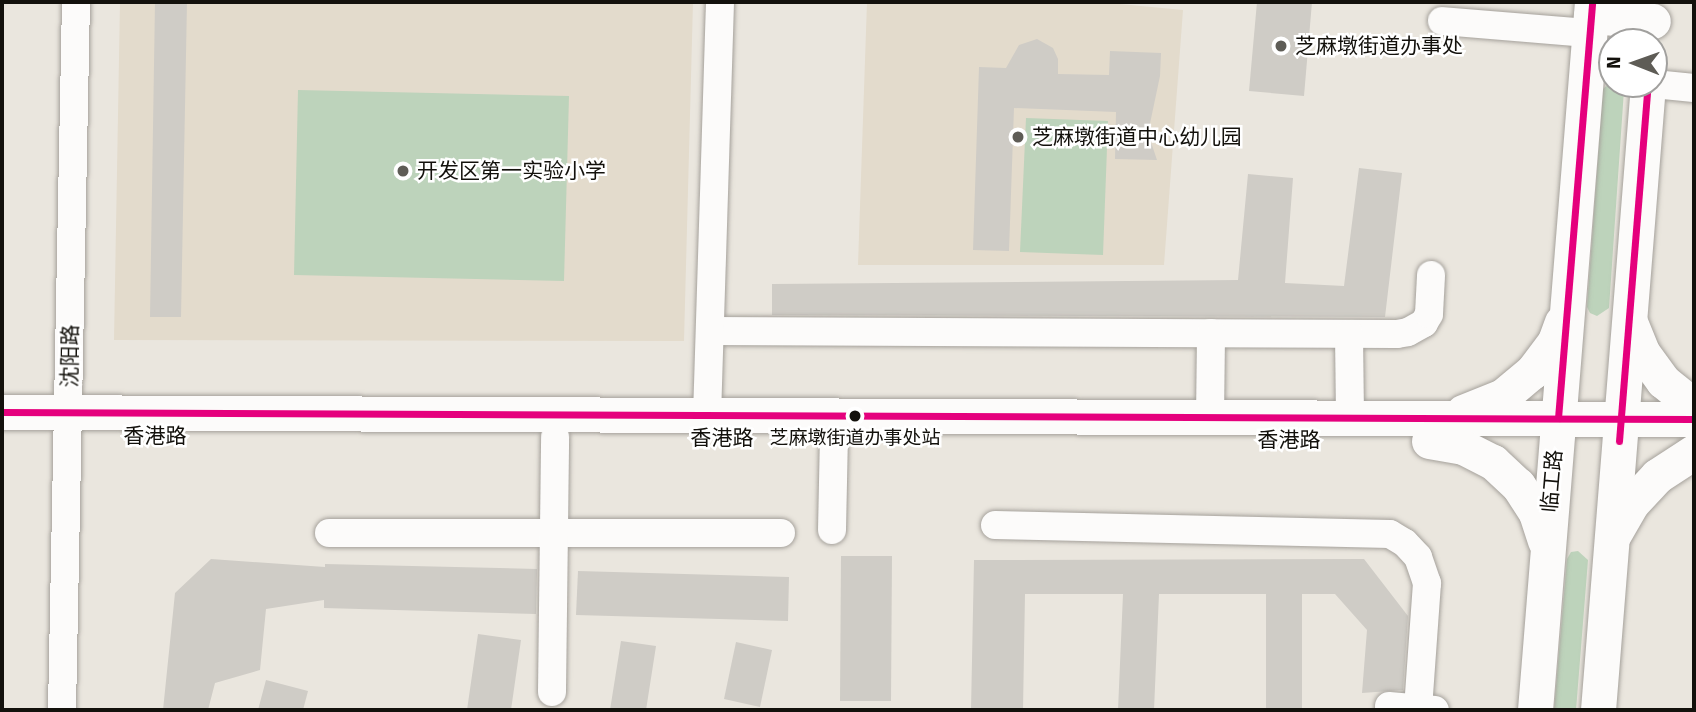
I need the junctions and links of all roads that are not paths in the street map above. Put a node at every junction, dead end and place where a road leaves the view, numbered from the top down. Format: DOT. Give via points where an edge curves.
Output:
graph roads {
  1 [pos="76,2"];
  2 [pos="720,2"];
  3 [pos="1591,17"];
  4 [pos="1442,21"];
  5 [pos="1653,21"];
  6 [pos="1668,85"];
  7 [pos="1694,88"];
  8 [pos="1647,98"];
  9 [pos="1431,275"];
  10 [pos="1568,305"];
  11 [pos="1629,319"];
  12 [pos="710,331"];
  13 [pos="1211,333"];
  14 [pos="1349,334"];
  15 [pos="1694,406"];
  16 [pos="2,412"];
  17 [pos="707,415"];
  18 [pos="1210,418"];
  19 [pos="1350,418"];
  20 [pos="1694,419"];
  21 [pos="68,424"];
  22 [pos="1430,429"];
  23 [pos="1557,429"];
  24 [pos="1620,430"];
  25 [pos="2,436"];
  26 [pos="555,437"];
  27 [pos="834,438"];
  28 [pos="1694,441"];
  29 [pos="1694,452"];
  30 [pos="995,525"];
  31 [pos="832,530"];
  32 [pos="329,533"];
  33 [pos="554,533"];
  34 [pos="781,533"];
  35 [pos="1612,537"];
  36 [pos="1546,545"];
  37 [pos="552,692"];
  38 [pos="1389,706"];
  39 [pos="62,710"];
  40 [pos="1424,710"];
  41 [pos="1535,710"];
  42 [pos="1598,710"];
  1 -- 21 [label="street, 沈阳路"];
  2 -- 12 [label="street"];
  3 -- 4 [label="street"];
  3 -- 5 [label="main road"];
  3 -- 10 [label="main road, 临工路"];
  6 -- 7 [label="street"];
  8 -- 11 [label="main road"];
  9 -- 14 [label="street" via="1429,314 1424,323 1408,332"];
  10 -- 22 [label="main road" via="1555,341 1532,372 1513,388"];
  10 -- 23 [label="main road, 临工路"];
  11 -- 15 [label="main road" via="1642,352 1663,381"];
  11 -- 24 [label="main road"];
  12 -- 13 [label="street"];
  12 -- 17 [label="street"];
  13 -- 14 [label="street"];
  13 -- 18 [label="street"];
  14 -- 19 [label="street"];
  16 -- 21 [label="main road, 香港路"];
  17 -- 18 [label="main road, 香港路"];
  17 -- 21 [label="main road, 香港路"];
  18 -- 19 [label="main road, 香港路"];
  19 -- 22 [label="main road, 香港路"];
  20 -- 24 [label="main road, 香港路"];
  21 -- 25 [label="main road, 香港路"];
  21 -- 26 [label="main road, 香港路"];
  21 -- 39 [label="street, 沈阳路"];
  22 -- 23 [label="main road, 香港路"];
  22 -- 27 [label="main road, 香港路"];
  22 -- 36 [label="main road" via="1493,462 1509,477 1536,513"];
  23 -- 24 [label="main road, 香港路"];
  23 -- 36 [label="main road, 临工路"];
  24 -- 28 [label="main road, 香港路"];
  24 -- 35 [label="main road"];
  26 -- 27 [label="main road, 香港路"];
  26 -- 33 [label="street"];
  27 -- 31 [label="street"];
  29 -- 35 [label="main road" via="1657,476 1631,504"];
  30 -- 40 [label="street" via="1390,534 1418,557 1427,583"];
  32 -- 33 [label="street"];
  33 -- 34 [label="street"];
  33 -- 37 [label="street"];
  35 -- 42 [label="main road"];
  36 -- 41 [label="main road, 临工路"];
  38 -- 40 [label="street"];
}
